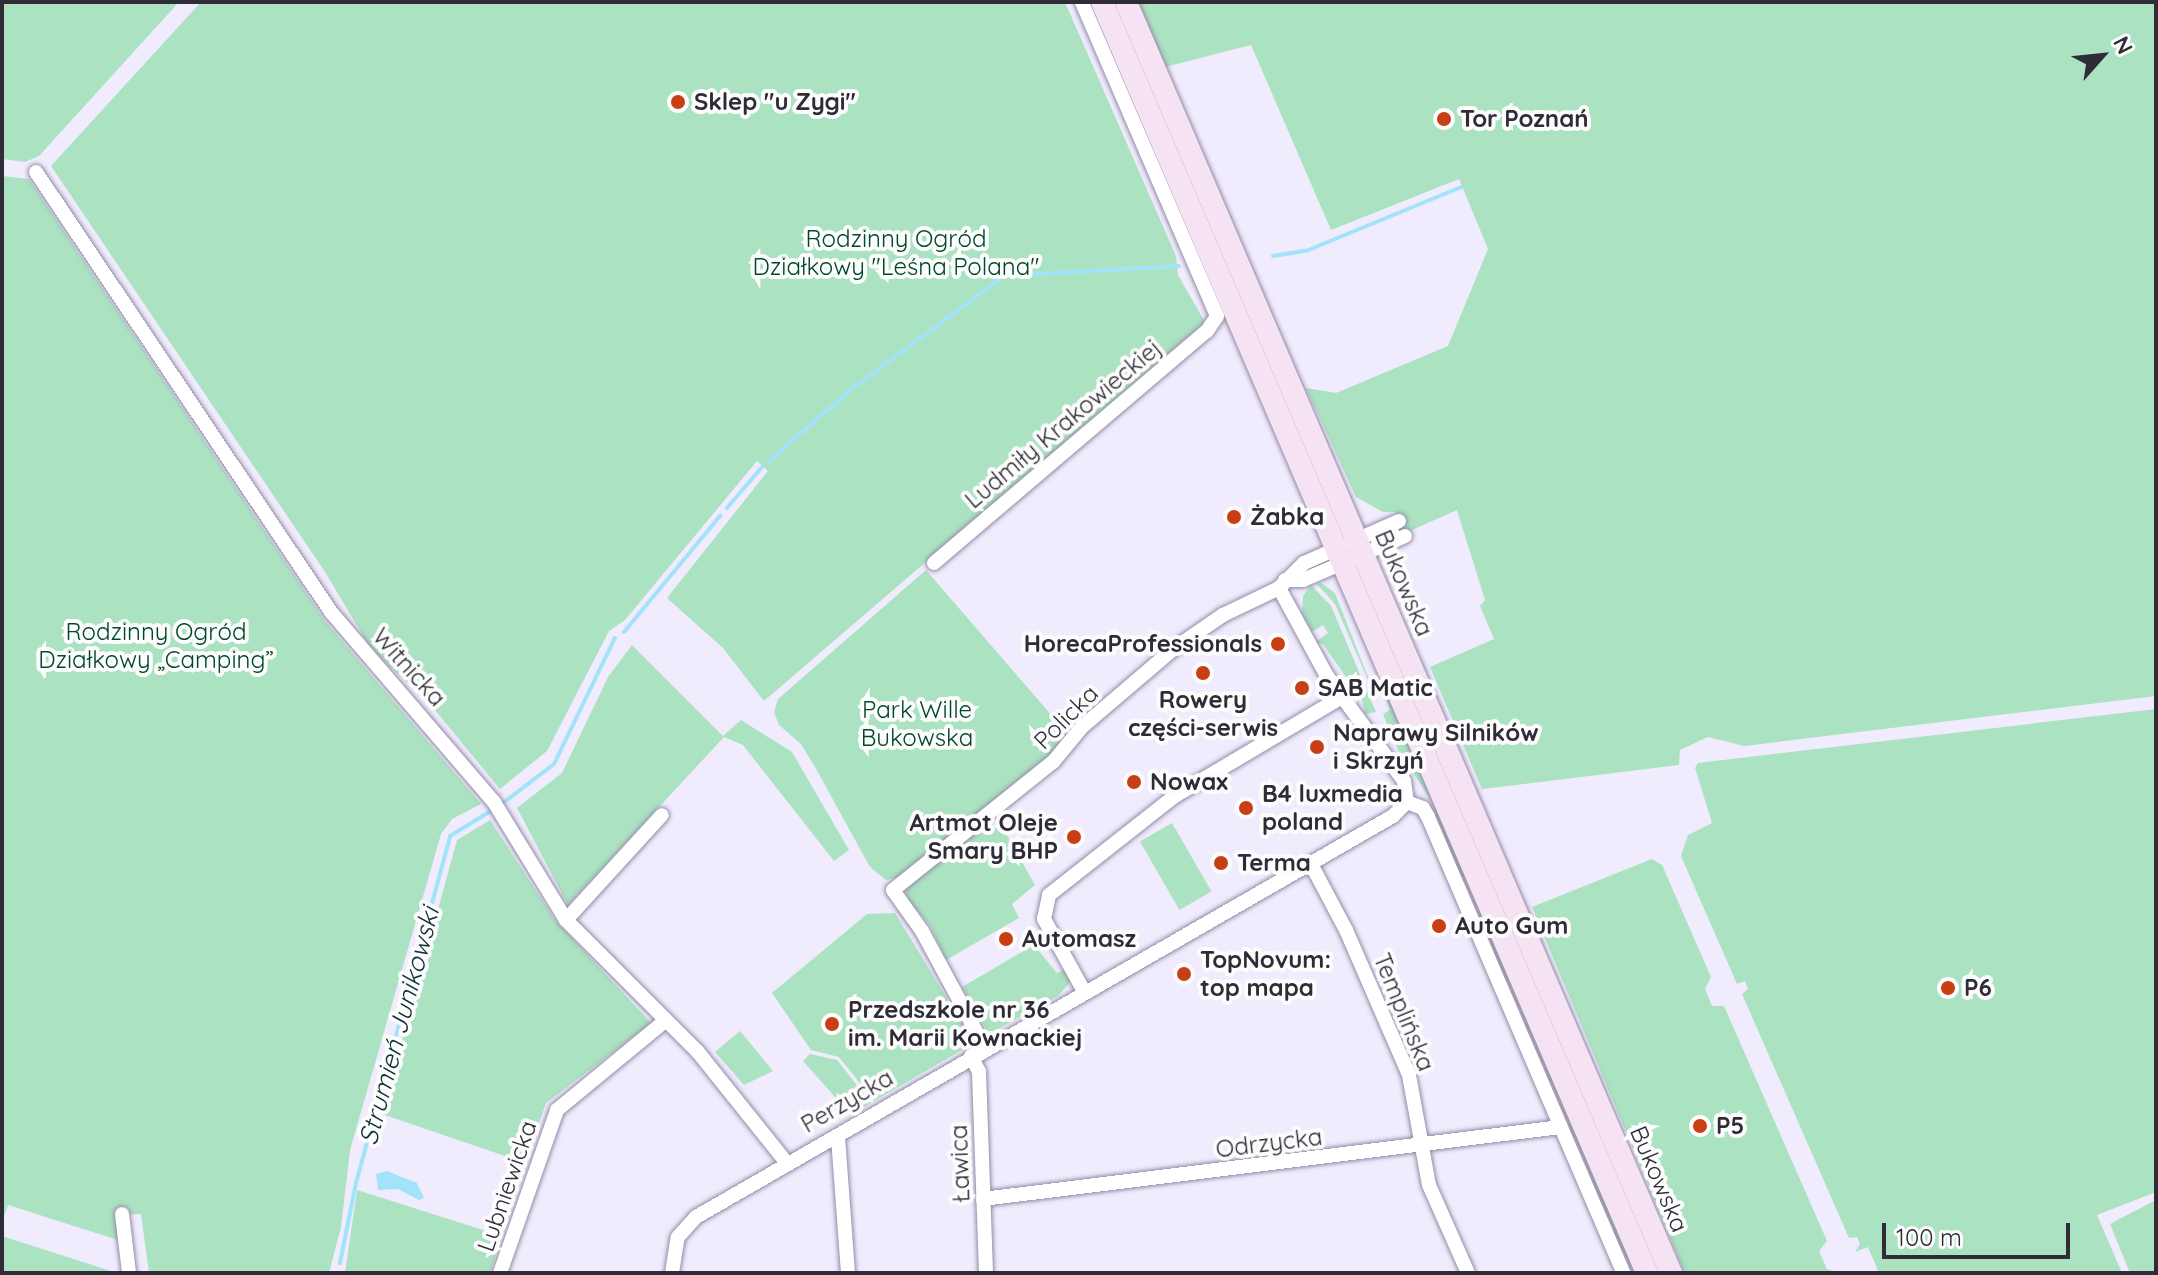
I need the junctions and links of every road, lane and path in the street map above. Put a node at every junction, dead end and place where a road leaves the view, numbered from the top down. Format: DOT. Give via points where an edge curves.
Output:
graph roads {
  1 [pos="1082,2"];
  2 [pos="1102,2"];
  3 [pos="1126,2"];
  4 [pos="36,172"];
  5 [pos="1399,521"];
  6 [pos="1405,536"];
  7 [pos="1350,551"];
  8 [pos="934,563"];
  9 [pos="1282,584"];
  10 [pos="1342,697"];
  11 [pos="1407,802"];
  12 [pos="662,815"];
  13 [pos="1311,864"];
  14 [pos="566,920"];
  15 [pos="1085,993"];
  16 [pos="665,1021"];
  17 [pos="985,1048"];
  18 [pos="971,1056"];
  19 [pos="1560,1127"];
  20 [pos="838,1137"];
  21 [pos="1420,1143"];
  22 [pos="786,1162"];
  23 [pos="983,1199"];
  24 [pos="122,1214"];
  25 [pos="129,1273"];
  26 [pos="500,1273"];
  27 [pos="672,1273"];
  28 [pos="848,1273"];
  29 [pos="986,1273"];
  30 [pos="1468,1273"];
  31 [pos="1623,1273"];
  32 [pos="1647,1273"];
  33 [pos="1671,1273"];
  1 -- 8 [label="street, Ludmiły Krakowieckiej" via="1217,316 1207,331"];
  2 -- 7 [label="main road, Bukowska"];
  3 -- 7 [label="main road, Bukowska"];
  4 -- 14 [label="street, Witnicka" via="331,612 494,802"];
  5 -- 7 [label="street"];
  6 -- 7 [label="street"];
  7 -- 9 [label="street, Policka" via="1298,567"];
  7 -- 32 [label="main road, Bukowska"];
  7 -- 33 [label="main road, Bukowska"];
  9 -- 10 [label="street" via="1312,653"];
  9 -- 17 [label="street, Policka" via="1172,650 1082,727 1053,762 893,890 922,931"];
  10 -- 11 [label="street" via="1404,781"];
  10 -- 15 [label="street" via="1181,792 1049,895 1044,919"];
  11 -- 13 [label="street, Perzycka" via="1393,816"];
  11 -- 19 [label="street" via="1423,808 1441,846"];
  12 -- 14 [label="street"];
  13 -- 15 [label="street, Perzycka"];
  13 -- 21 [label="street, Templińska" via="1409,1075"];
  14 -- 16 [label="street, Witnicka"];
  15 -- 17 [label="street, Perzycka"];
  16 -- 22 [label="street, Witnicka" via="772,1139"];
  16 -- 26 [label="street, Lubniewicka" via="557,1110"];
  17 -- 18 [label="street, Perzycka"];
  18 -- 20 [label="street, Perzycka" via="841,1130"];
  18 -- 23 [label="street, Ławica" via="979,1072"];
  19 -- 21 [label="street, Odrzycka"];
  19 -- 31 [label="street"];
  20 -- 22 [label="street, Perzycka"];
  20 -- 28 [label="street"];
  21 -- 23 [label="street, Odrzycka"];
  21 -- 30 [label="street, Templińska" via="1429,1185"];
  22 -- 27 [label="street, Perzycka" via="689,1223 678,1237"];
  23 -- 29 [label="street, Ławica"];
  24 -- 25 [label="street"];
}
